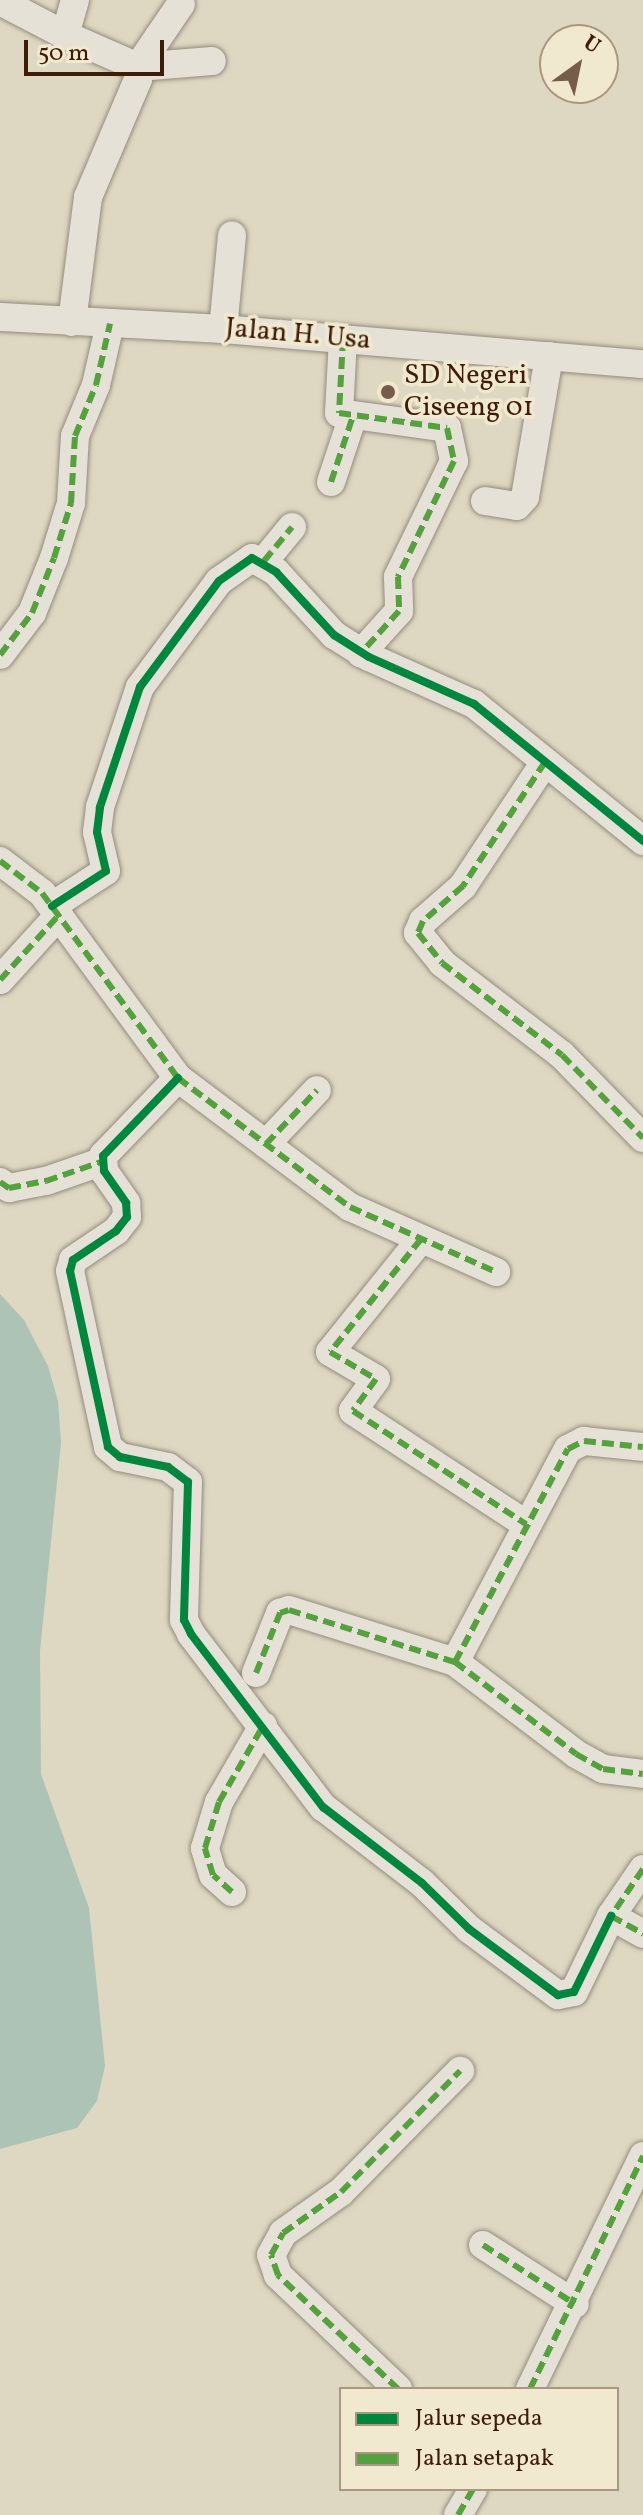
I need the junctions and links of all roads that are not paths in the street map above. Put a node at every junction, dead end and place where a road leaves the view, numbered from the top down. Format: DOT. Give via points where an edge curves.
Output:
graph roads {
  1 [pos="75,0"];
  2 [pos="0,1"];
  3 [pos="181,4"];
  4 [pos="65,35"];
  5 [pos="212,61"];
  6 [pos="138,67"];
  7 [pos="232,235"];
  8 [pos="0,317"];
  9 [pos="72,322"];
  10 [pos="110,324"];
  11 [pos="223,329"];
  12 [pos="343,339"];
  13 [pos="549,356"];
  14 [pos="643,364"];
  15 [pos="353,416"];
  16 [pos="331,482"];
  17 [pos="485,501"];
  18 [pos="292,527"];
  19 [pos="264,561"];
  20 [pos="361,653"];
  21 [pos="0,655"];
  22 [pos="545,762"];
  23 [pos="643,841"];
  24 [pos="0,861"];
  25 [pos="55,911"];
  26 [pos="0,980"];
  27 [pos="178,1078"];
  28 [pos="317,1090"];
  29 [pos="643,1138"];
  30 [pos="266,1144"];
  31 [pos="101,1162"];
  32 [pos="0,1182"];
  33 [pos="421,1239"];
  34 [pos="496,1272"];
  35 [pos="643,1447"];
  36 [pos="526,1524"];
  37 [pos="455,1662"];
  38 [pos="256,1673"];
  39 [pos="263,1726"];
  40 [pos="643,1774"];
  41 [pos="643,1869"];
  42 [pos="232,1892"];
  43 [pos="611,1916"];
  44 [pos="643,1934"];
  45 [pos="460,2071"];
  46 [pos="643,2156"];
  47 [pos="483,2245"];
  48 [pos="575,2304"];
  49 [pos="396,2387"];
  50 [pos="531,2387"];
  51 [pos="472,2491"];
  52 [pos="458,2515"];
  1 -- 4 [label="street"];
  2 -- 4 [label="street"];
  3 -- 6 [label="street"];
  4 -- 6 [label="street"];
  5 -- 6 [label="street"];
  6 -- 9 [label="street" via="133,96 88,197"];
  7 -- 11 [label="street"];
  8 -- 9 [label="street, Jalan H. Usa"];
  9 -- 10 [label="street, Jalan H. Usa"];
  10 -- 11 [label="street, Jalan H. Usa"];
  10 -- 21 [label="street" via="96,385 75,436 71,503 54,558 32,613"];
  11 -- 12 [label="street, Jalan H. Usa"];
  12 -- 13 [label="street, Jalan H. Usa"];
  12 -- 15 [label="street" via="338,408"];
  13 -- 14 [label="street, Jalan H. Usa"];
  13 -- 17 [label="street" via="525,497 517,506"];
  15 -- 16 [label="street"];
  15 -- 20 [label="street" via="447,428 454,461 398,577 399,611"];
  18 -- 19 [label="street"];
  19 -- 20 [label="street" via="316,620"];
  19 -- 25 [label="street" via="244,560 219,581 140,687 98,820 106,871"];
  20 -- 22 [label="street" via="474,704"];
  22 -- 23 [label="street"];
  22 -- 29 [label="street" via="463,886 423,921 418,933 442,963 562,1055"];
  24 -- 25 [label="street" via="31,880"];
  25 -- 26 [label="street"];
  25 -- 27 [label="street"];
  27 -- 30 [label="street"];
  27 -- 31 [label="street"];
  28 -- 30 [label="street"];
  30 -- 33 [label="street" via="350,1207"];
  31 -- 32 [label="street" via="46,1181 9,1188"];
  31 -- 39 [label="street" via="126,1203 127,1217 116,1231 73,1260 70,1271 104,1435 114,1454 168,1467 188,1482 184,1620 212,1665"];
  33 -- 34 [label="street"];
  33 -- 36 [label="street" via="330,1352 376,1379 353,1411"];
  35 -- 36 [label="street" via="575,1444 562,1457"];
  36 -- 37 [label="street"];
  37 -- 38 [label="street" via="289,1610 280,1613"];
  37 -- 40 [label="street" via="576,1754 603,1769"];
  39 -- 42 [label="street" via="219,1802 205,1848 213,1875"];
  39 -- 43 [label="street" via="332,1816 563,1998 574,1992"];
  41 -- 43 [label="street"];
  43 -- 44 [label="street"];
  45 -- 49 [label="street" via="341,2192 283,2233 271,2255 278,2275"];
  46 -- 48 [label="street"];
  47 -- 48 [label="street"];
  48 -- 50 [label="street"];
  51 -- 52 [label="street"];
}
